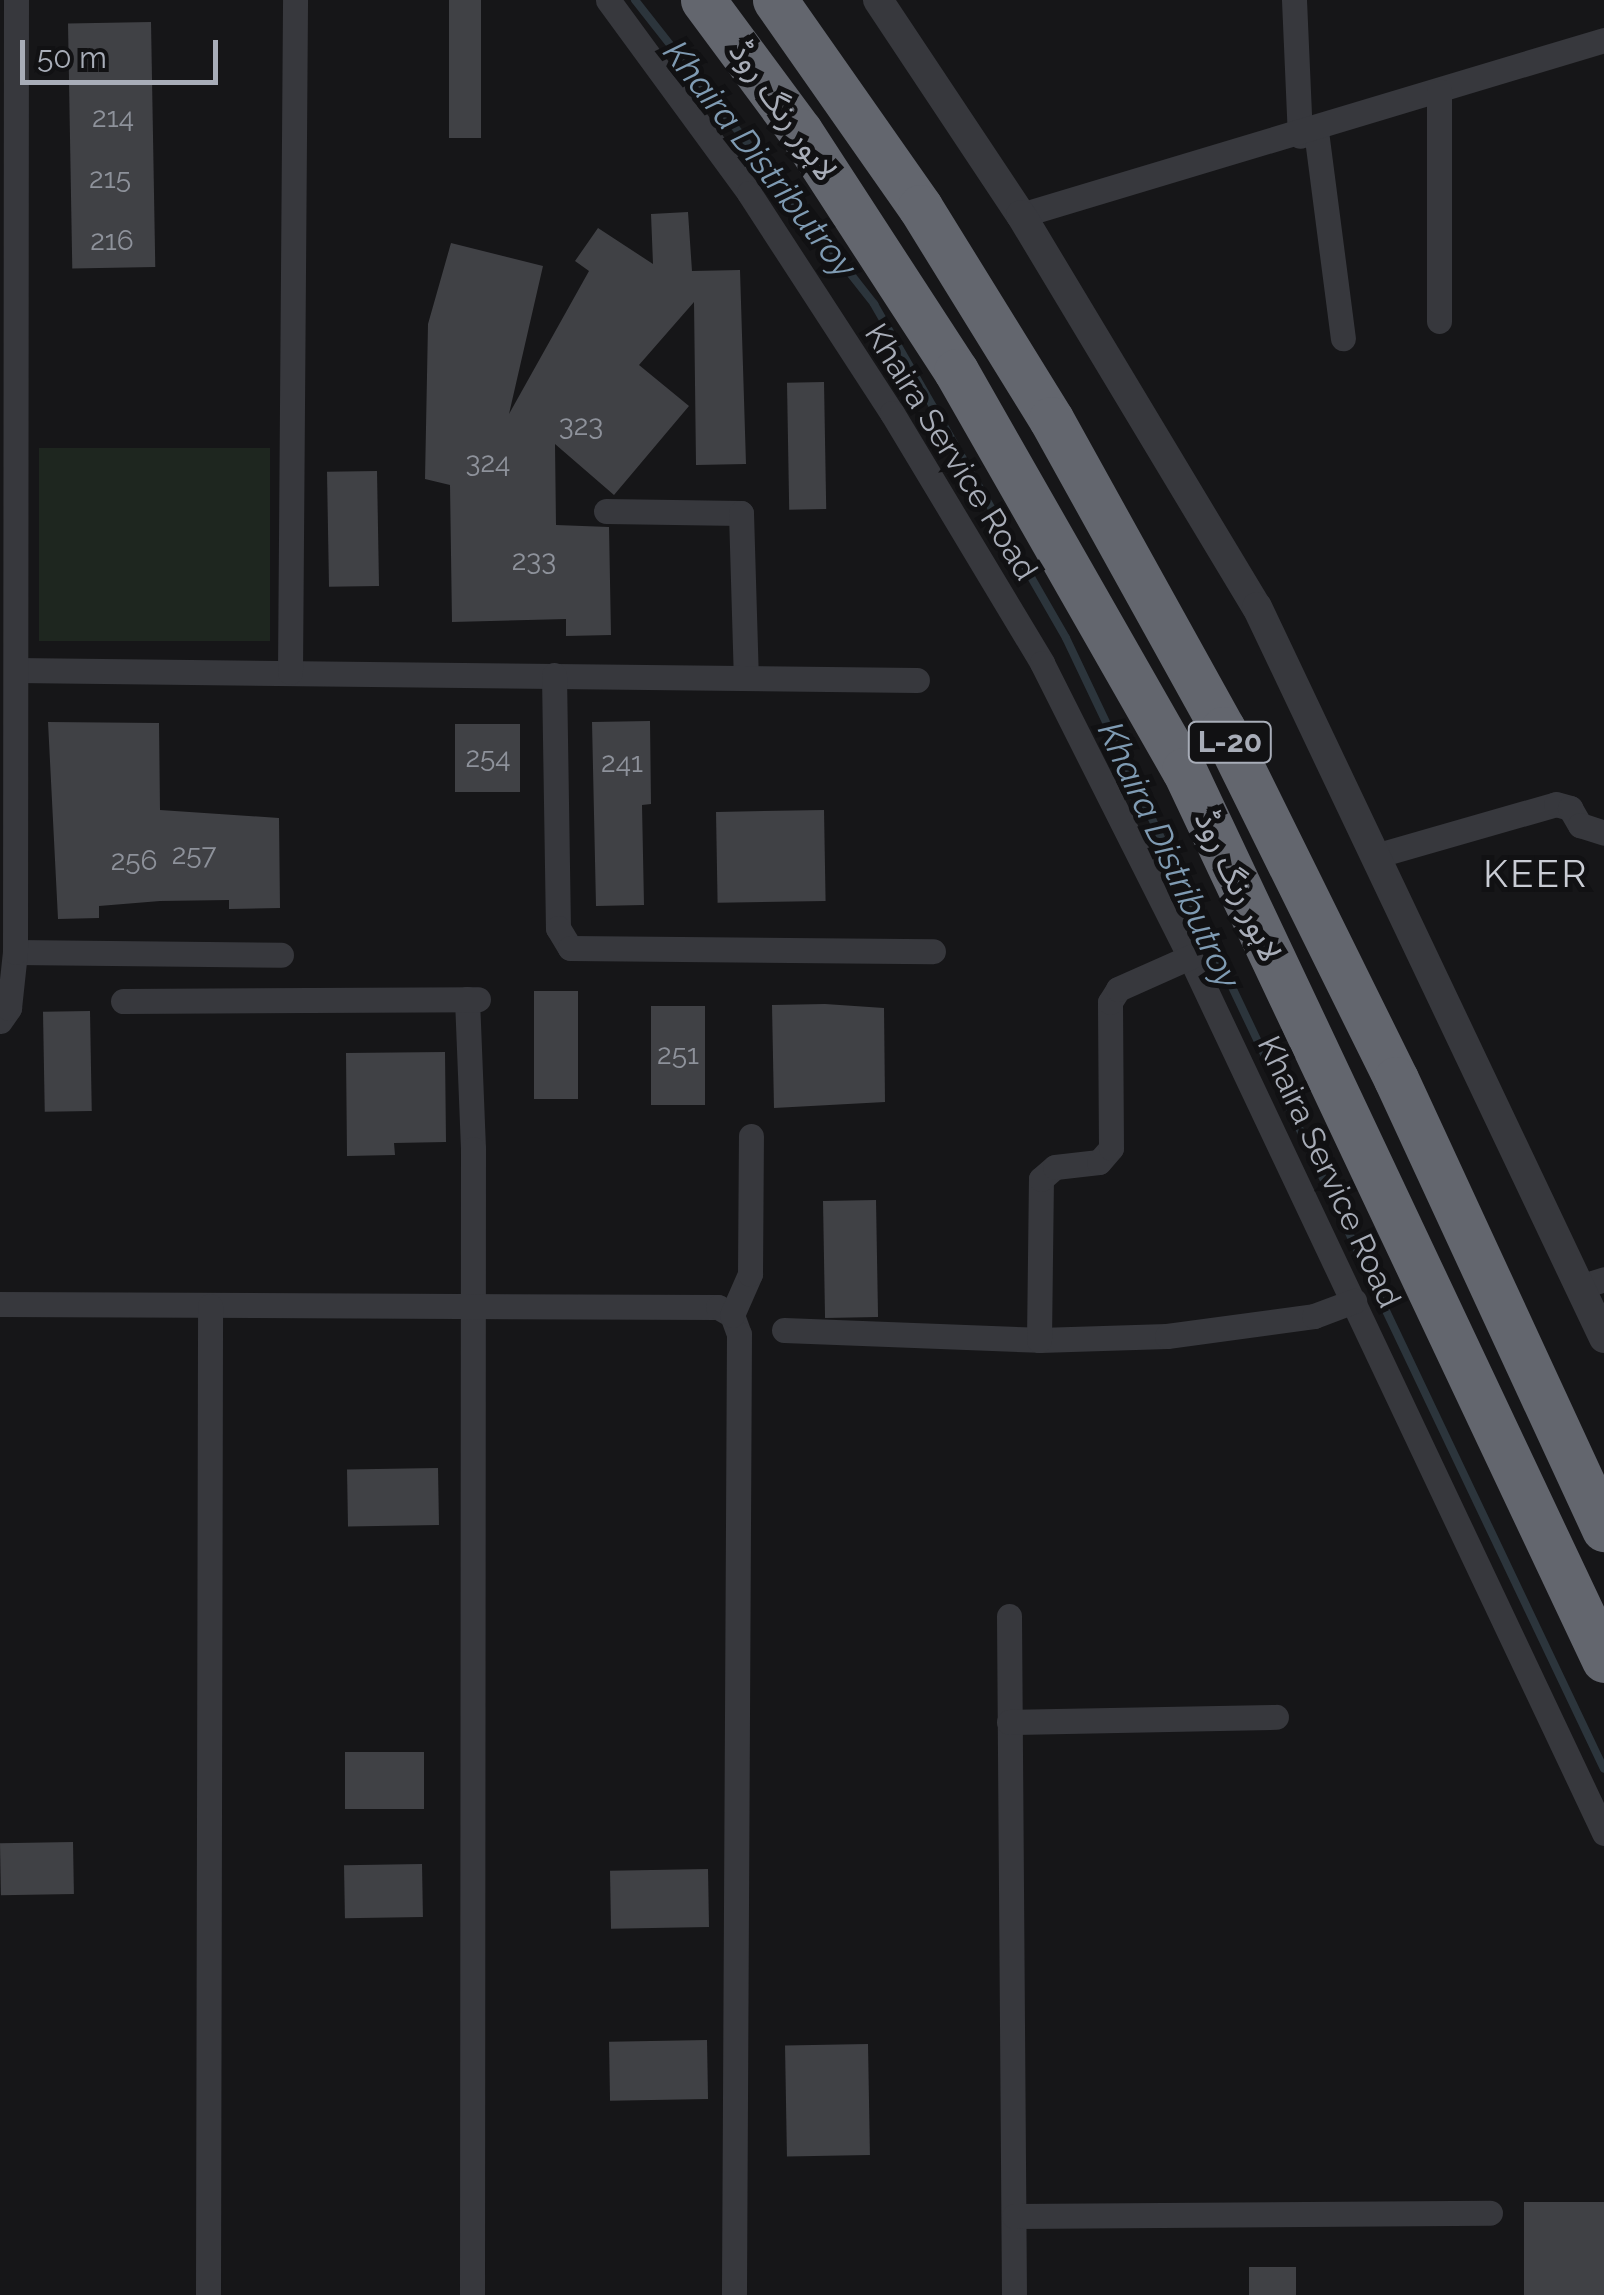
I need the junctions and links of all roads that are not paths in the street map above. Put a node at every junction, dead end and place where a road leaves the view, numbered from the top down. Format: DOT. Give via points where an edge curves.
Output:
graph roads {
  1 [pos="16,0"];
  2 [pos="295,0"];
  3 [pos="608,0"];
  4 [pos="702,0"];
  5 [pos="776,0"];
  6 [pos="878,0"];
  7 [pos="1294,0"];
  8 [pos="1604,40"];
  9 [pos="1440,92"];
  10 [pos="1308,134"];
  11 [pos="1021,215"];
  12 [pos="1438,322"];
  13 [pos="1343,338"];
  14 [pos="606,511"];
  15 [pos="16,670"];
  16 [pos="290,672"];
  17 [pos="554,675"];
  18 [pos="746,677"];
  19 [pos="917,680"];
  20 [pos="6,748"];
  21 [pos="1604,833"];
  22 [pos="1375,856"];
  23 [pos="933,951"];
  24 [pos="15,952"];
  25 [pos="282,955"];
  26 [pos="1190,956"];
  27 [pos="123,1001"];
  28 [pos="0,1022"];
  29 [pos="750,1136"];
  30 [pos="1592,1283"];
  31 [pos="1354,1301"];
  32 [pos="0,1304"];
  33 [pos="210,1306"];
  34 [pos="472,1307"];
  35 [pos="732,1314"];
  36 [pos="784,1330"];
  37 [pos="1604,1338"];
  38 [pos="1039,1340"];
  39 [pos="1604,1528"];
  40 [pos="1009,1616"];
  41 [pos="1604,1660"];
  42 [pos="1276,1717"];
  43 [pos="1009,1722"];
  44 [pos="1604,1833"];
  45 [pos="1490,2212"];
  46 [pos="1014,2216"];
  47 [pos="208,2295"];
  48 [pos="472,2295"];
  49 [pos="734,2295"];
  50 [pos="1014,2295"];
  1 -- 15 [label="street"];
  2 -- 16 [label="street"];
  3 -- 26 [label="street, Khaira Service Road" via="749,193 892,413 1042,663"];
  4 -- 41 [label="highway, لاہور رنگ روڈ / L-20" via="800,131 956,371 1184,770"];
  5 -- 39 [label="highway, لاہور رنگ روڈ / L-20" via="930,224 1157,606 1388,1062"];
  6 -- 11 [label="street"];
  7 -- 10 [label="street"];
  8 -- 9 [label="street"];
  9 -- 10 [label="street"];
  9 -- 12 [label="street"];
  10 -- 11 [label="street"];
  10 -- 13 [label="street"];
  11 -- 22 [label="street" via="1257,606"];
  14 -- 18 [label="street" via="741,514"];
  15 -- 16 [label="street"];
  15 -- 20 [label="street"];
  16 -- 17 [label="street"];
  17 -- 18 [label="street"];
  17 -- 23 [label="street" via="558,928 570,948"];
  18 -- 19 [label="street"];
  20 -- 24 [label="street"];
  21 -- 22 [label="street" via="1580,825 1570,808 1556,804"];
  22 -- 30 [label="street"];
  24 -- 25 [label="street"];
  24 -- 28 [label="street" via="9,1008"];
  26 -- 31 [label="street, Khaira Service Road"];
  26 -- 38 [label="street" via="1118,990 1110,1002 1111,1148 1099,1162 1055,1167 1041,1178"];
  27 -- 34 [label="street" via="472,999"];
  29 -- 35 [label="street" via="750,1274"];
  30 -- 37 [label="street"];
  31 -- 38 [label="street" via="1314,1316 1185,1334"];
  31 -- 44 [label="street, Khaira Service Road"];
  32 -- 33 [label="street"];
  33 -- 34 [label="street"];
  33 -- 47 [label="street"];
  34 -- 35 [label="street" via="718,1308"];
  34 -- 48 [label="street"];
  35 -- 49 [label="street" via="739,1334"];
  36 -- 38 [label="street"];
  40 -- 43 [label="street"];
  42 -- 43 [label="street"];
  43 -- 46 [label="street"];
  45 -- 46 [label="street"];
  46 -- 50 [label="street"];
}
